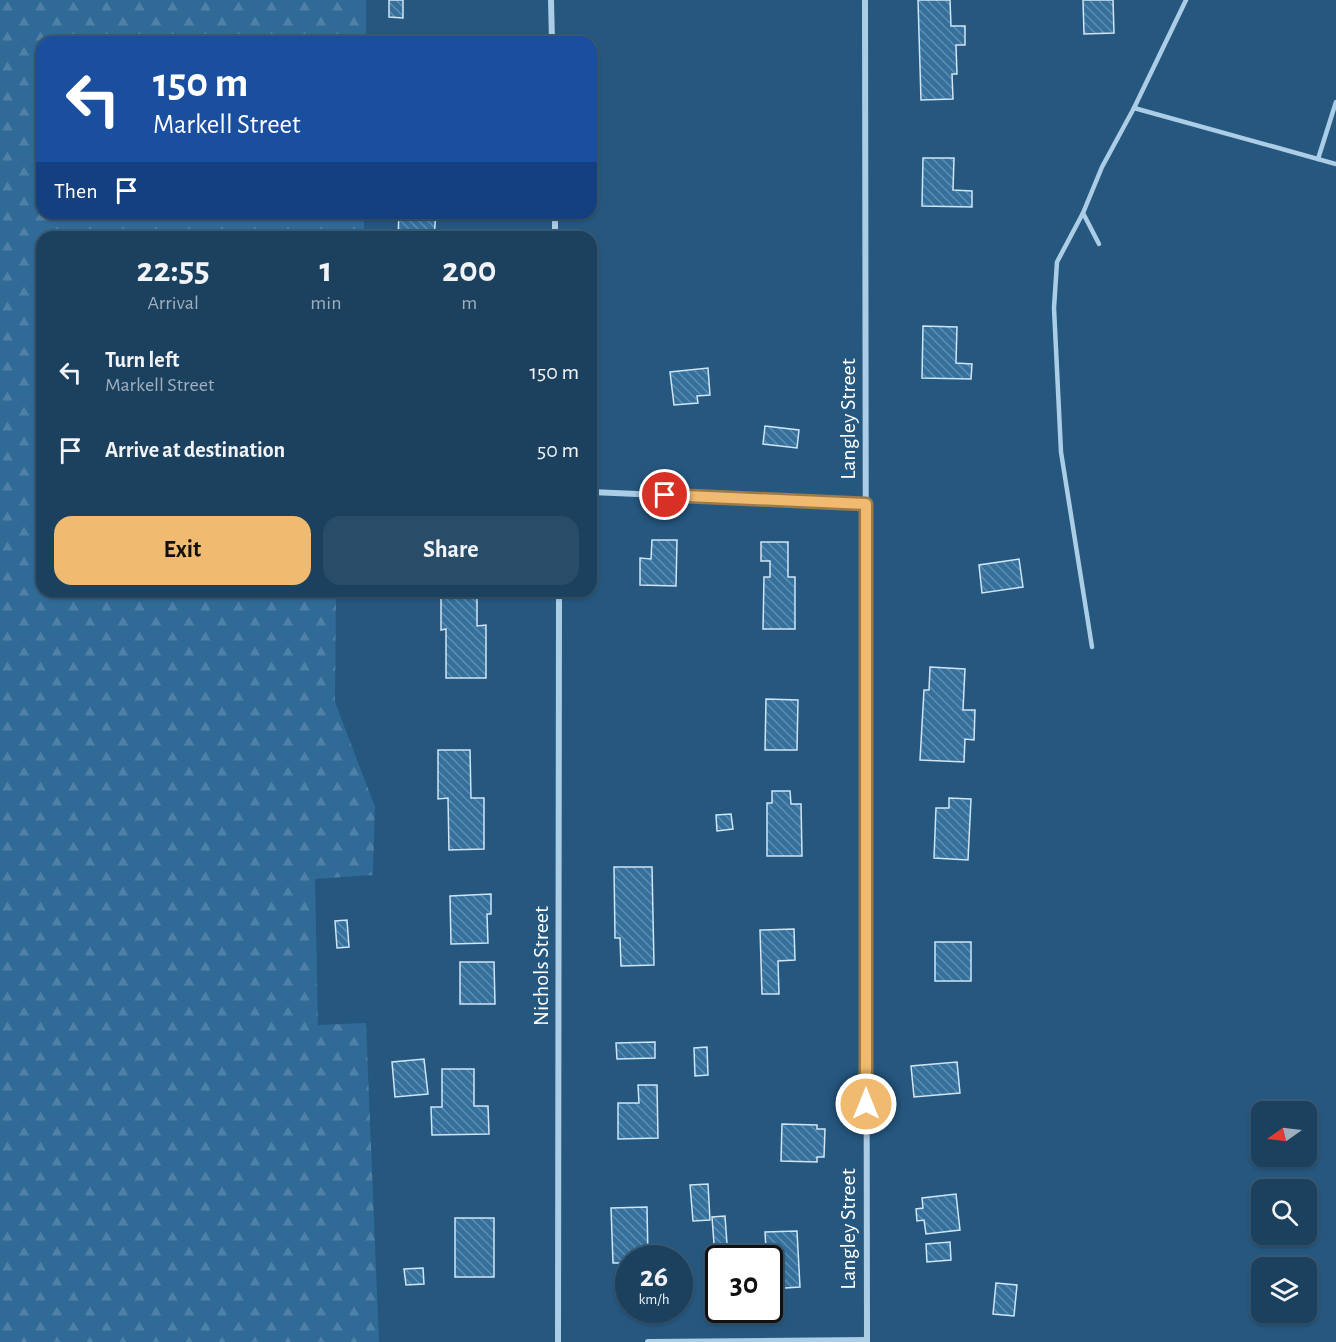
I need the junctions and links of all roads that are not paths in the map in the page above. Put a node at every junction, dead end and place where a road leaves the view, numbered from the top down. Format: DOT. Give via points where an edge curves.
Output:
graph roads {
  1 [pos="551,0"];
  2 [pos="865,0"];
  3 [pos="1186,0"];
  4 [pos="552,36"];
  5 [pos="1336,102"];
  6 [pos="1134,108"];
  7 [pos="1318,159"];
  8 [pos="1336,164"];
  9 [pos="1083,213"];
  10 [pos="1099,244"];
  11 [pos="597,492"];
  12 [pos="866,504"];
  13 [pos="559,597"];
  14 [pos="1092,646"];
  15 [pos="867,1341"];
  16 [pos="558,1342"];
  17 [pos="648,1342"];
  1 -- 4 [label="street"];
  2 -- 12 [label="street, Langley Street"];
  3 -- 6 [label="lane"];
  5 -- 7 [label="lane"];
  6 -- 7 [label="lane"];
  6 -- 9 [label="lane" via="1102,167"];
  7 -- 8 [label="lane"];
  9 -- 10 [label="lane"];
  9 -- 14 [label="lane" via="1057,262 1054,308 1061,452"];
  11 -- 12 [label="street"];
  12 -- 15 [label="street, Langley Street"];
  13 -- 16 [label="street, Nichols Street"];
  15 -- 17 [label="street"];
}
